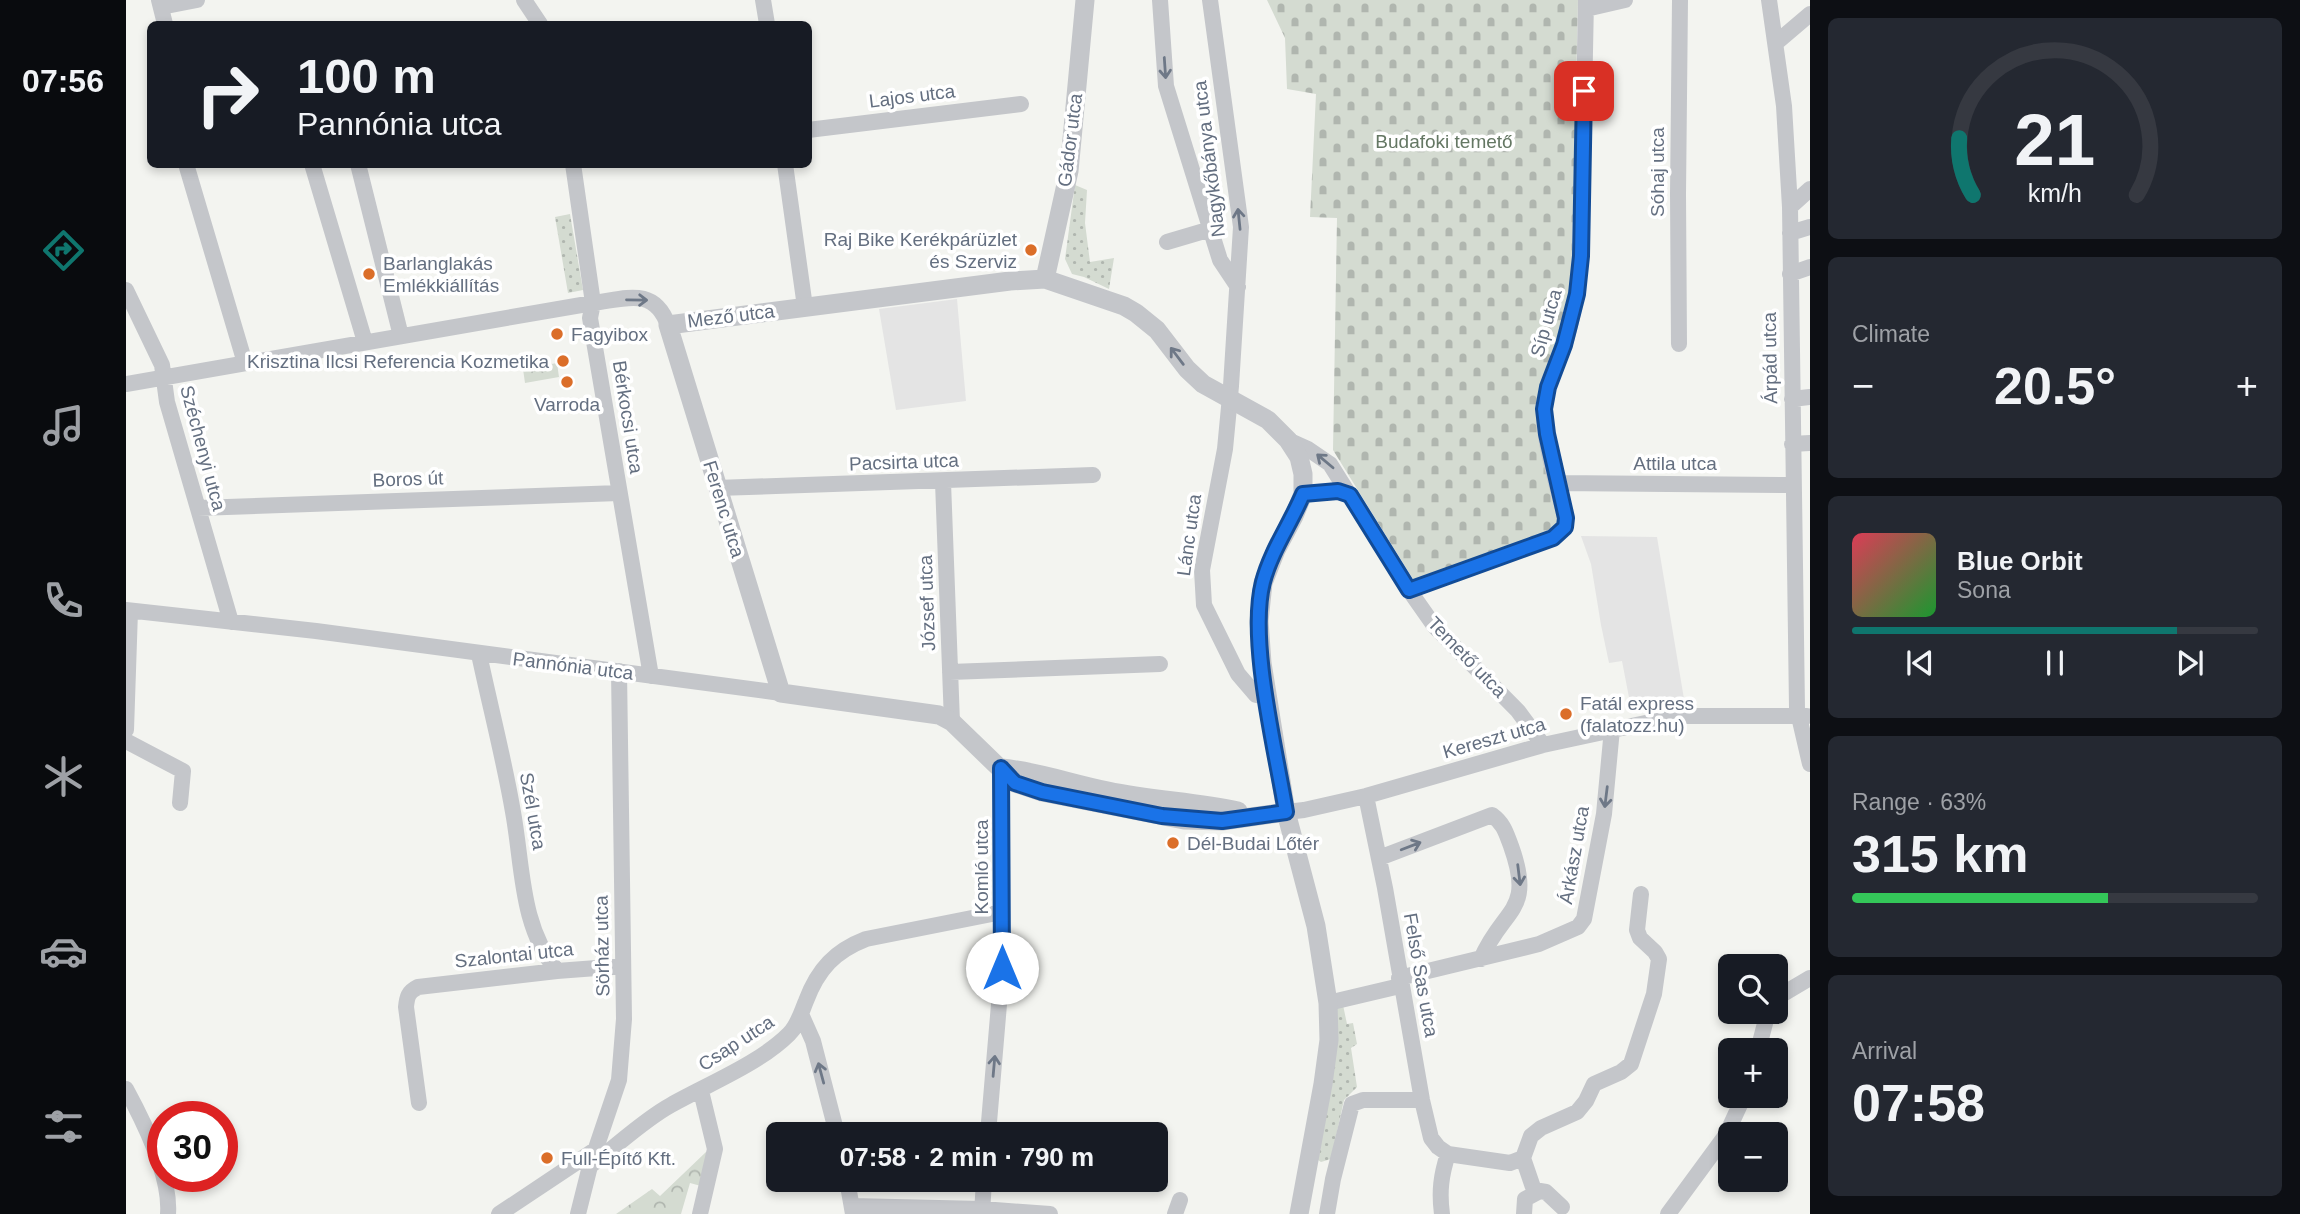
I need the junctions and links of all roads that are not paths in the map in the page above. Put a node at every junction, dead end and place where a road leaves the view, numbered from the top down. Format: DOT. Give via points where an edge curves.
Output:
graph roads {
  1 [pos="198,0"];
  2 [pos="524,0"];
  3 [pos="763,0"];
  4 [pos="1086,0"];
  5 [pos="1160,0"];
  6 [pos="1210,0"];
  7 [pos="1625,0"];
  8 [pos="1680,0"];
  9 [pos="1769,0"];
  10 [pos="160,4"];
  11 [pos="1586,4"];
  12 [pos="1810,14"];
  13 [pos="164,21"];
  14 [pos="538,21"];
  15 [pos="766,21"];
  16 [pos="1776,43"];
  17 [pos="1021,104"];
  18 [pos="812,130"];
  19 [pos="187,168"];
  20 [pos="313,168"];
  21 [pos="359,168"];
  22 [pos="574,168"];
  23 [pos="786,168"];
  24 [pos="1810,189"];
  25 [pos="1790,207"];
  26 [pos="1810,226"];
  27 [pos="1211,229"];
  28 [pos="1790,233"];
  29 [pos="1167,242"];
  30 [pos="1810,267"];
  31 [pos="1790,274"];
  32 [pos="1045,279"];
  33 [pos="1238,287"];
  34 [pos="126,290"];
  35 [pos="593,303"];
  36 [pos="805,307"];
  37 [pos="667,325"];
  38 [pos="401,336"];
  39 [pos="365,342"];
  40 [pos="1679,344"];
  41 [pos="244,363"];
  42 [pos="163,378"];
  43 [pos="126,384"];
  44 [pos="1230,397"];
  45 [pos="1810,397"];
  46 [pos="1791,399"];
  47 [pos="1288,440"];
  48 [pos="1810,443"];
  49 [pos="1792,444"];
  50 [pos="1093,475"];
  51 [pos="943,482"];
  52 [pos="1558,483"];
  53 [pos="1792,485"];
  54 [pos="717,488"];
  55 [pos="619,493"];
  56 [pos="1303,494"];
  57 [pos="1350,495"];
  58 [pos="198,508"];
  59 [pos="1409,590"];
  60 [pos="128,610"];
  61 [pos="231,622"];
  62 [pos="479,654"];
  63 [pos="1160,664"];
  64 [pos="619,671"];
  65 [pos="950,672"];
  66 [pos="651,676"];
  67 [pos="781,694"];
  68 [pos="1267,697"];
  69 [pos="1805,716"];
  70 [pos="952,722"];
  71 [pos="1612,729"];
  72 [pos="126,730"];
  73 [pos="126,741"];
  74 [pos="1544,745"];
  75 [pos="1810,764"];
  76 [pos="1001,768"];
  77 [pos="1366,796"];
  78 [pos="180,803"];
  79 [pos="1286,812"];
  80 [pos="1379,858"];
  81 [pos="1641,894"];
  82 [pos="1002,912"];
  83 [pos="1481,959"];
  84 [pos="623,966"];
  85 [pos="557,971"];
  86 [pos="1810,978"];
  87 [pos="1400,982"];
  88 [pos="1788,991"];
  89 [pos="1328,1003"];
  90 [pos="801,1014"];
  91 [pos="126,1089"];
  92 [pos="701,1091"];
  93 [pos="1422,1100"];
  94 [pos="419,1103"];
  95 [pos="1738,1108"];
  96 [pos="834,1122"];
  97 [pos="989,1122"];
  98 [pos="1448,1154"];
  99 [pos="592,1158"];
  100 [pos="1523,1158"];
  101 [pos="1306,1174"];
  102 [pos="1333,1179"];
  103 [pos="849,1192"];
  104 [pos="983,1192"];
  105 [pos="1535,1192"];
  106 [pos="1562,1207"];
  107 [pos="853,1210"];
  108 [pos="982,1212"];
  109 [pos="169,1214"];
  110 [pos="499,1214"];
  111 [pos="578,1214"];
  112 [pos="700,1214"];
  113 [pos="1050,1214"];
  114 [pos="1299,1214"];
  115 [pos="1327,1214"];
  116 [pos="1442,1214"];
  117 [pos="1524,1214"];
  118 [pos="1668,1214"];
  1 -- 10 [label="street"];
  2 -- 14 [label="street"];
  3 -- 15 [label="street"];
  4 -- 32 [label="street, Gádor utca" via="1069,171"];
  5 -- 27 [label="street, one-way" via="1166,86"];
  33 -- 6 [label="street, Nagykőbánya utca, one-way" via="1241,227"];
  7 -- 11 [label="street"];
  8 -- 40 [label="street, Sóhaj utca"];
  9 -- 16 [label="street, Árpád utca"];
  10 -- 13 [label="street"];
  11 -- 52 [label="street, Síp utca" via="1581,256 1577,294 1544,409"];
  12 -- 16 [label="street"];
  16 -- 25 [label="street, Árpád utca"];
  17 -- 18 [label="street, Lajos utca"];
  19 -- 41 [label="street"];
  20 -- 39 [label="street"];
  21 -- 38 [label="street"];
  22 -- 35 [label="street, Bérkocsi utca"];
  23 -- 36 [label="street"];
  24 -- 25 [label="street"];
  25 -- 28 [label="street, Árpád utca"];
  26 -- 28 [label="street"];
  27 -- 29 [label="street"];
  27 -- 33 [label="street" via="1220,260"];
  28 -- 31 [label="street, Árpád utca"];
  30 -- 31 [label="street"];
  31 -- 46 [label="street, Árpád utca"];
  32 -- 36 [label="street, Mező utca"];
  44 -- 32 [label="street, Mező utca, one-way" via="1203,384 1157,330 1136,313"];
  33 -- 44 [label="street, Nagykőbánya utca"];
  34 -- 42 [label="street, Széchenyi utca" via="159,356"];
  35 -- 37 [label="street, Mező utca, one-way" via="645,297 657,305"];
  35 -- 38 [label="street, Mező utca"];
  35 -- 55 [label="street, Bérkocsi utca" via="590,318"];
  36 -- 37 [label="street, Mező utca"];
  37 -- 54 [label="street, Ferenc utca"];
  38 -- 39 [label="street, Mező utca"];
  39 -- 41 [label="street, Mező utca"];
  41 -- 42 [label="street, Mező utca"];
  42 -- 43 [label="street, Mező utca"];
  42 -- 58 [label="street, Széchenyi utca"];
  44 -- 47 [label="street, Temető utca"];
  44 -- 68 [label="street, Lánc utca" via="1202,570 1204,605 1238,674 1256,695"];
  45 -- 46 [label="street"];
  46 -- 49 [label="street, Árpád utca"];
  47 -- 56 [label="street" via="1299,457"];
  57 -- 47 [label="street, Temető utca, one-way" via="1331,464"];
  48 -- 49 [label="street"];
  49 -- 53 [label="street, Árpád utca"];
  50 -- 51 [label="street, Pacsirta utca"];
  51 -- 54 [label="street, Pacsirta utca"];
  51 -- 65 [label="street, József utca"];
  52 -- 53 [label="street, Attila utca"];
  52 -- 59 [label="street, Síp utca" via="1566,518 1565,527 1553,538"];
  53 -- 69 [label="street, Árpád utca" via="1797,708"];
  54 -- 67 [label="street, Ferenc utca"];
  55 -- 58 [label="street, Boros út"];
  55 -- 66 [label="street, Bérkocsi utca"];
  56 -- 57 [label="street" via="1338,491"];
  56 -- 68 [label="street" via="1263,583 1259,621"];
  57 -- 59 [label="street, Temető utca"];
  58 -- 61 [label="street, Széchenyi utca"];
  59 -- 74 [label="street, Temető utca" via="1435,627 1518,711"];
  60 -- 61 [label="street, Pannónia utca"];
  60 -- 72 [label="street"];
  61 -- 62 [label="street, Pannónia utca"];
  62 -- 64 [label="street, Pannónia utca"];
  62 -- 85 [label="street, Szél utca" via="513,811 524,903 542,950"];
  63 -- 65 [label="street"];
  64 -- 66 [label="street, Pannónia utca"];
  64 -- 84 [label="street, Sörház utca"];
  65 -- 70 [label="street, József utca"];
  66 -- 67 [label="street, Pannónia utca"];
  67 -- 70 [label="street, Pannónia utca" via="939,715"];
  68 -- 79 [label="street"];
  69 -- 71 [label="street, Kereszt utca" via="1682,716"];
  69 -- 75 [label="street, Árpád utca"];
  70 -- 76 [label="street, Pannónia utca"];
  71 -- 74 [label="street, Kereszt utca"];
  71 -- 83 [label="street, Árkász utca, one-way" via="1604,814 1584,919 1578,927 1539,944"];
  73 -- 78 [label="street" via="183,771"];
  74 -- 77 [label="street, Kereszt utca"];
  76 -- 79 [label="street" via="1144,798 1256,815"];
  76 -- 82 [label="street, Komló utca"];
  77 -- 79 [label="street, Kereszt utca"];
  77 -- 80 [label="street, Felső Sas utca"];
  79 -- 89 [label="street" via="1316,926"];
  80 -- 83 [label="street, one-way" via="1492,815 1503,823 1520,871 1520,893"];
  80 -- 87 [label="street, Felső Sas utca"];
  81 -- 100 [label="street" via="1637,930 1659,959 1654,994 1631,1064 1594,1084 1577,1112 1531,1136"];
  82 -- 90 [label="street, Csap utca" via="847,946 820,974"];
  97 -- 82 [label="street, Komló utca, one-way"];
  83 -- 87 [label="street, Árkász utca"];
  84 -- 85 [label="street, Szalontai utca"];
  84 -- 99 [label="street, Sörház utca" via="619,1080"];
  85 -- 94 [label="street, Szalontai utca" via="411,990 406,1007"];
  86 -- 88 [label="street"];
  87 -- 89 [label="street, Árkász utca"];
  87 -- 93 [label="street, Felső Sas utca"];
  89 -- 101 [label="street" via="1327,1058"];
  90 -- 92 [label="street, Csap utca" via="795,1027 774,1046"];
  96 -- 90 [label="street, one-way" via="813,1041"];
  91 -- 109 [label="street" via="162,1173"];
  92 -- 99 [label="street, Csap utca" via="671,1104"];
  92 -- 112 [label="street" via="715,1149"];
  93 -- 98 [label="street, Felső Sas utca" via="1431,1138"];
  93 -- 102 [label="street" via="1356,1101 1349,1108"];
  95 -- 118 [label="street" via="1726,1135"];
  98 -- 100 [label="street" via="1510,1163"];
  98 -- 116 [label="street" via="1439,1193"];
  99 -- 110 [label="street, Csap utca"];
  99 -- 111 [label="street, Sörház utca"];
  100 -- 105 [label="street"];
  101 -- 102 [label="street"];
  101 -- 114 [label="street"];
  102 -- 115 [label="street"];
  103 -- 107 [label="street"];
  104 -- 108 [label="street"];
  105 -- 106 [label="street" via="1546,1192"];
  105 -- 117 [label="street" via="1525,1199"];
  107 -- 108 [label="street"];
  108 -- 113 [label="street"];
}
